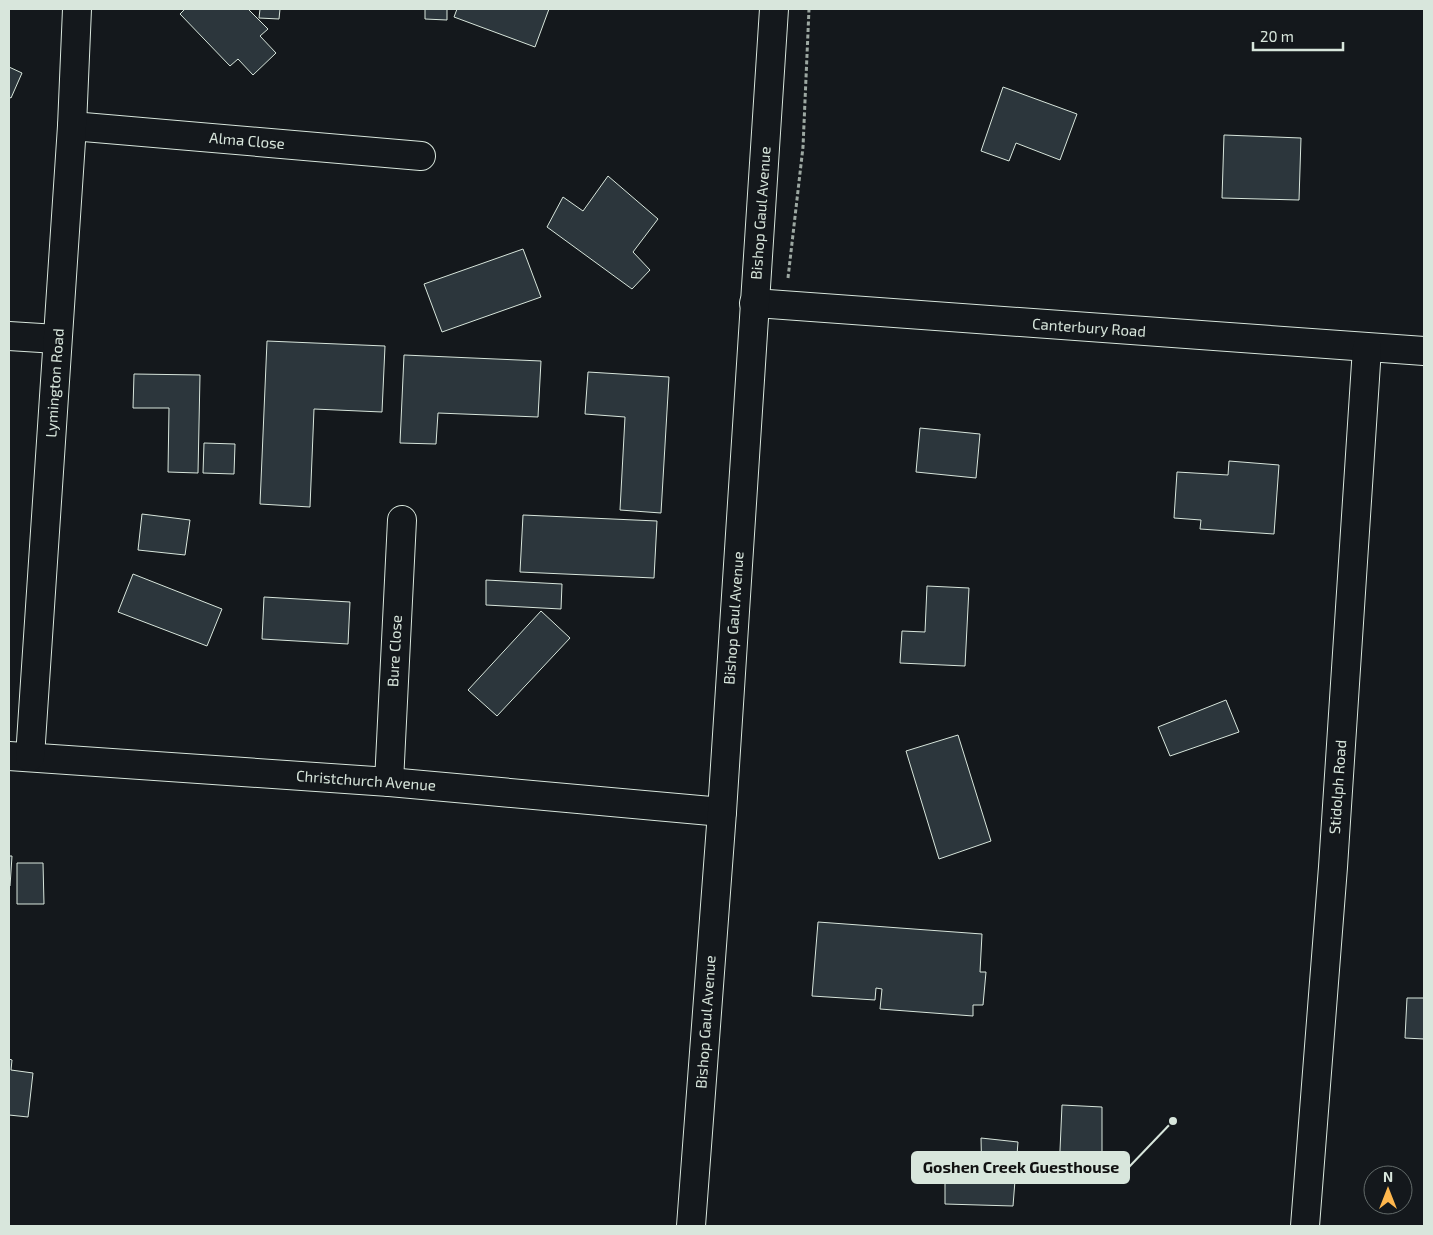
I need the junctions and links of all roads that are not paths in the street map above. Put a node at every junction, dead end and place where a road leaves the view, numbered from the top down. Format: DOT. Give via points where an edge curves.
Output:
graph roads {
  1 [pos="77,9"];
  2 [pos="774,9"];
  3 [pos="72,126"];
  4 [pos="421,156"];
  5 [pos="754,303"];
  6 [pos="9,336"];
  7 [pos="58,339"];
  8 [pos="1367,348"];
  9 [pos="1424,351"];
  10 [pos="402,520"];
  11 [pos="19,757"];
  12 [pos="389,782"];
  13 [pos="722,812"];
  14 [pos="690,1226"];
  15 [pos="1305,1226"];
  1 -- 3 [label="street, Lymington Road"];
  2 -- 5 [label="street, Bishop Gaul Avenue"];
  3 -- 4 [label="street, Alma Close"];
  3 -- 7 [label="street, Lymington Road"];
  5 -- 8 [label="street, Canterbury Road"];
  5 -- 13 [label="street, Bishop Gaul Avenue"];
  6 -- 7 [label="street"];
  7 -- 11 [label="street, Lymington Road"];
  8 -- 9 [label="street, Canterbury Road"];
  8 -- 15 [label="street, Stidolph Road"];
  10 -- 12 [label="street, Bure Close"];
  11 -- 12 [label="street, Christchurch Avenue"];
  12 -- 13 [label="street, Christchurch Avenue"];
  13 -- 14 [label="street, Bishop Gaul Avenue"];
}
